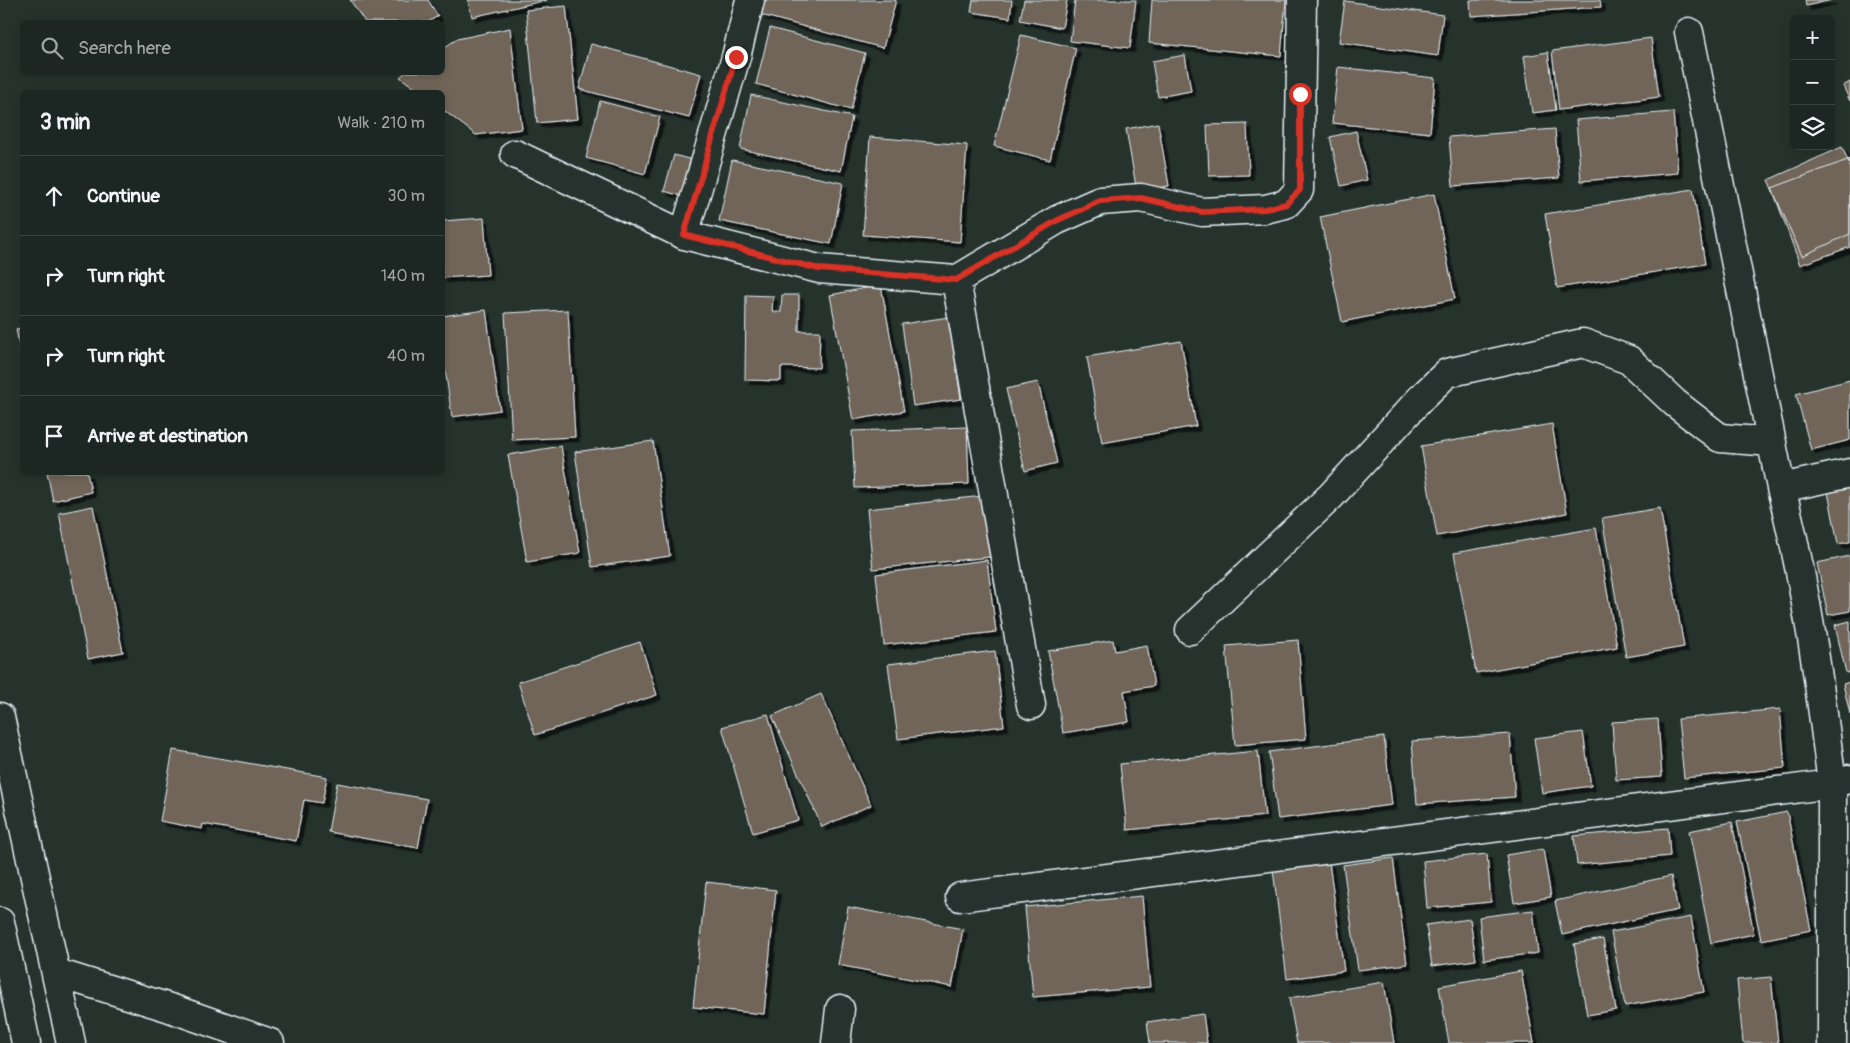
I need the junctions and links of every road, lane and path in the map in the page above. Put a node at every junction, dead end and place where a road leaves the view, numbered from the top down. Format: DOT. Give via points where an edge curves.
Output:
graph roads {
  1 [pos="750,0"];
  2 [pos="1302,0"];
  3 [pos="1689,32"];
  4 [pos="515,154"];
  5 [pos="684,235"];
  6 [pos="956,280"];
  7 [pos="1772,442"];
  8 [pos="1850,472"];
  9 [pos="1781,488"];
  10 [pos="1190,630"];
  11 [pos="1031,705"];
  12 [pos="0,717"];
  13 [pos="1841,781"];
  14 [pos="960,897"];
  15 [pos="0,922"];
  16 [pos="57,974"];
  17 [pos="840,1009"];
  18 [pos="26,1043"];
  19 [pos="71,1043"];
  20 [pos="270,1043"];
  21 [pos="836,1043"];
  22 [pos="1832,1043"];
  1 -- 5 [label="street"];
  2 -- 6 [label="street" via="1300,190 1286,204 1265,209 1202,212 1141,198 1100,201 1058,220"];
  3 -- 7 [label="street"];
  4 -- 5 [label="street"];
  5 -- 6 [label="street" via="819,269"];
  6 -- 11 [label="street"];
  7 -- 9 [label="street"];
  7 -- 10 [label="street" via="1720,438 1629,360 1583,343 1447,373 1331,496"];
  8 -- 9 [label="street"];
  9 -- 13 [label="street" via="1796,546"];
  12 -- 16 [label="street"];
  13 -- 14 [label="street"];
  13 -- 22 [label="street"];
  15 -- 18 [label="street"];
  16 -- 19 [label="street"];
  16 -- 20 [label="street"];
  17 -- 21 [label="street"];
}
